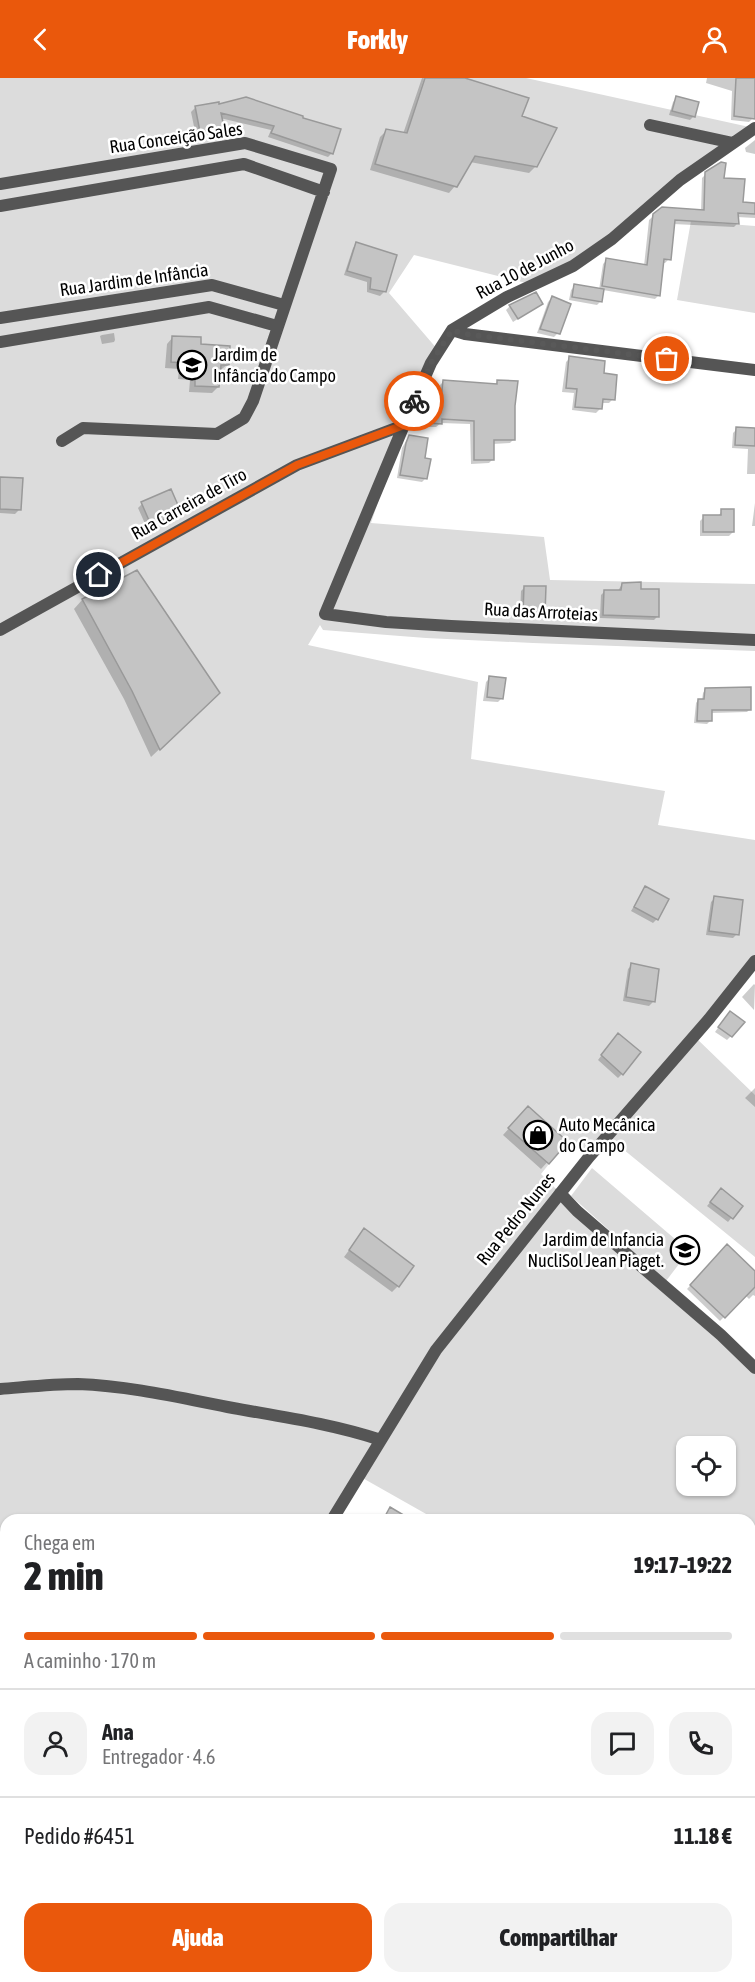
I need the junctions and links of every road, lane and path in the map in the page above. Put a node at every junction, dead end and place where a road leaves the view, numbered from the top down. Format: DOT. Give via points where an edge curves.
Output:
graph roads {
  1 [pos="650,125"];
  2 [pos="755,128"];
  3 [pos="733,143"];
  4 [pos="0,184"];
  5 [pos="324,192"];
  6 [pos="0,206"];
  7 [pos="284,305"];
  8 [pos="0,318"];
  9 [pos="277,326"];
  10 [pos="452,330"];
  11 [pos="0,342"];
  12 [pos="755,370"];
  13 [pos="404,425"];
  14 [pos="62,441"];
  15 [pos="325,614"];
  16 [pos="0,630"];
  17 [pos="755,640"];
  18 [pos="755,961"];
  19 [pos="560,1193"];
  20 [pos="755,1368"];
  21 [pos="0,1389"];
  22 [pos="381,1440"];
  23 [pos="336,1514"];
  1 -- 3 [label="street"];
  2 -- 3 [label="street, Rua 10 de Junho"];
  3 -- 10 [label="street, Rua 10 de Junho" via="573,266 507,297"];
  4 -- 5 [label="street, Rua Conceição Sales" via="245,143 331,169"];
  5 -- 6 [label="street, Rua Conceição Sales" via="244,164"];
  5 -- 7 [label="street, Rua Conceição Sales"];
  7 -- 8 [label="street, Rua Jardim de Infância" via="212,285"];
  7 -- 9 [label="street"];
  9 -- 11 [label="street, Rua Jardim de Infância" via="209,307"];
  9 -- 14 [label="street" via="253,401 244,418 228,429 206,435 83,428"];
  10 -- 12 [label="street"];
  10 -- 13 [label="street, Rua 10 de Junho" via="431,363"];
  13 -- 15 [label="street, Rua 10 de Junho"];
  13 -- 16 [label="street, Rua Carreira de Tiro" via="297,465"];
  15 -- 17 [label="street, Rua das Arroteias" via="418,624"];
  18 -- 19 [label="street, Rua Pedro Nunes"];
  19 -- 20 [label="street"];
  19 -- 22 [label="street, Rua Pedro Nunes" via="436,1350"];
  21 -- 22 [label="street" via="48,1384 131,1389 298,1419"];
  22 -- 23 [label="street, Rua Pedro Nunes"];
}
